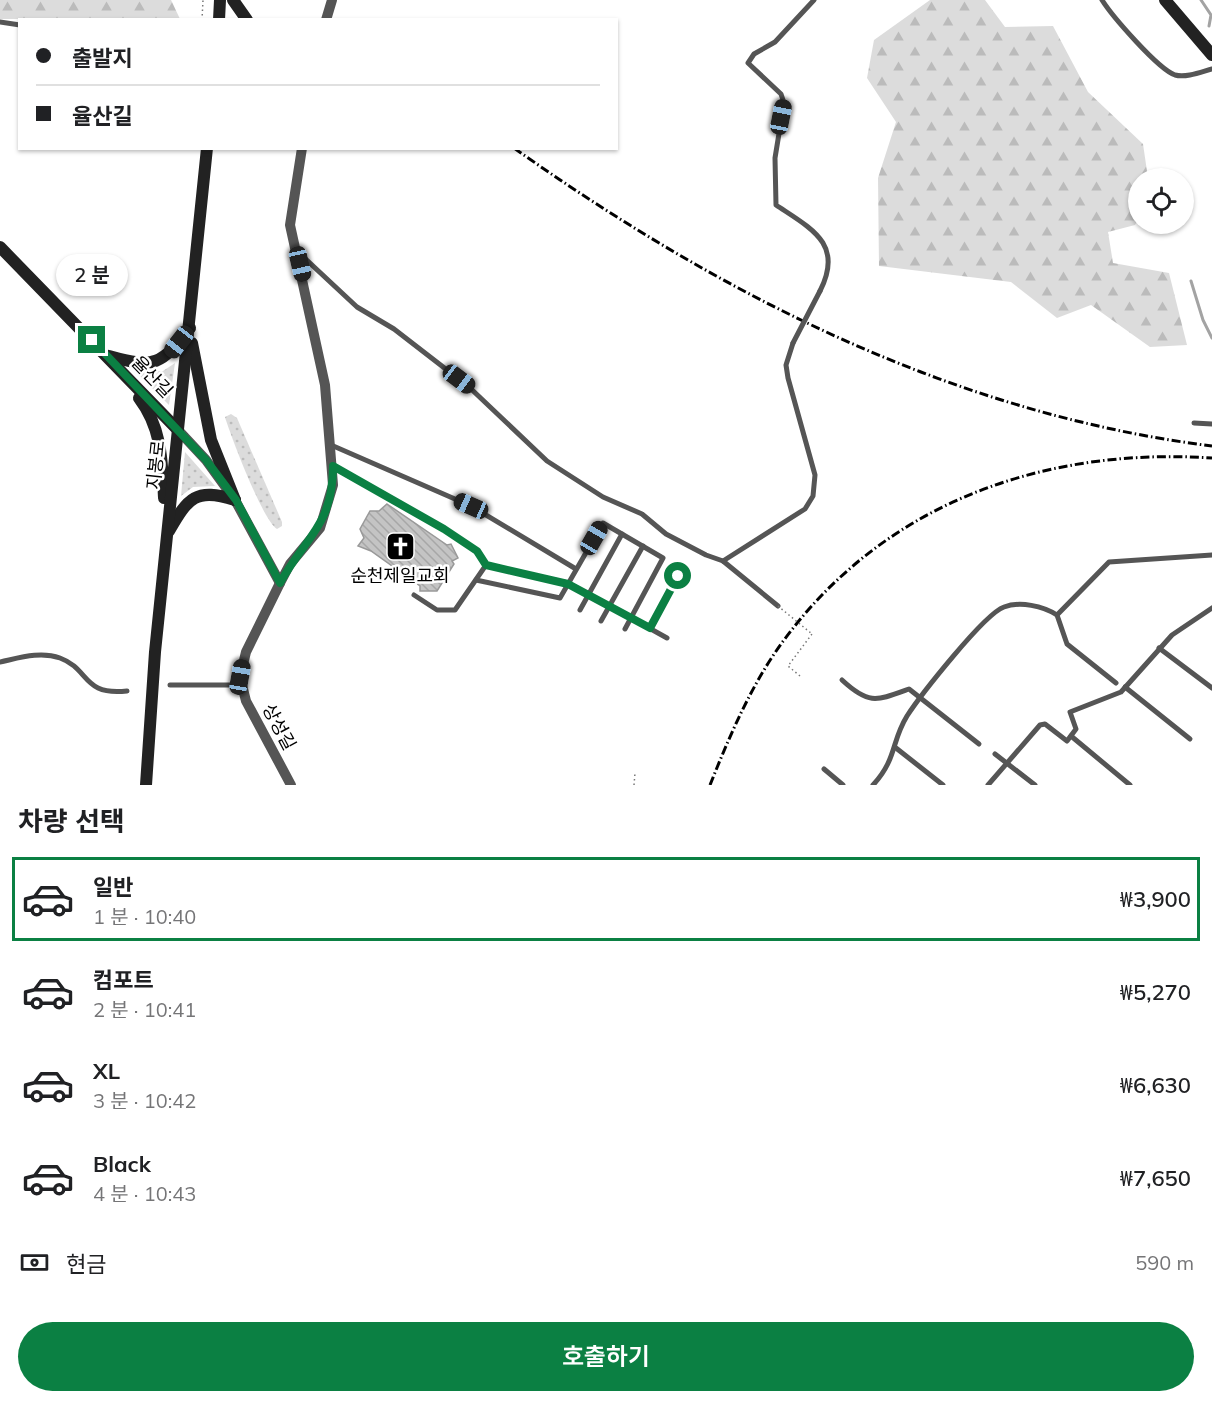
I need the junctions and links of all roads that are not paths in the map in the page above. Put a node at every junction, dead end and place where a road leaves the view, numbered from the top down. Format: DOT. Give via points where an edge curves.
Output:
graph roads {
  1 [pos="220,0"];
  2 [pos="233,0"];
  3 [pos="332,0"];
  4 [pos="814,0"];
  5 [pos="1102,0"];
  6 [pos="1165,0"];
  7 [pos="219,18"];
  8 [pos="246,18"];
  9 [pos="327,18"];
  10 [pos="0,22"];
  11 [pos="18,25"];
  12 [pos="1212,55"];
  13 [pos="1212,69"];
  14 [pos="207,150"];
  15 [pos="302,150"];
  16 [pos="0,247"];
  17 [pos="297,251"];
  18 [pos="190,328"];
  19 [pos="107,356"];
  20 [pos="1194,423"];
  21 [pos="1212,424"];
  22 [pos="178,430"];
  23 [pos="331,445"];
  24 [pos="333,466"];
  25 [pos="236,500"];
  26 [pos="622,534"];
  27 [pos="166,535"];
  28 [pos="643,546"];
  29 [pos="1212,555"];
  30 [pos="723,561"];
  31 [pos="486,565"];
  32 [pos="576,569"];
  33 [pos="678,576"];
  34 [pos="476,580"];
  35 [pos="280,583"];
  36 [pos="568,584"];
  37 [pos="414,595"];
  38 [pos="588,595"];
  39 [pos="609,606"];
  40 [pos="778,606"];
  41 [pos="1212,608"];
  42 [pos="580,610"];
  43 [pos="1057,615"];
  44 [pos="631,618"];
  45 [pos="601,621"];
  46 [pos="650,628"];
  47 [pos="625,629"];
  48 [pos="667,638"];
  49 [pos="1159,648"];
  50 [pos="0,662"];
  51 [pos="1212,679"];
  52 [pos="842,680"];
  53 [pos="1116,682"];
  54 [pos="1206,684"];
  55 [pos="170,685"];
  56 [pos="241,685"];
  57 [pos="1125,687"];
  58 [pos="1212,688"];
  59 [pos="127,691"];
  60 [pos="923,697"];
  61 [pos="1071,736"];
  62 [pos="1190,739"];
  63 [pos="980,744"];
  64 [pos="896,748"];
  65 [pos="995,754"];
  66 [pos="1007,763"];
  67 [pos="824,770"];
  68 [pos="146,785"];
  69 [pos="291,785"];
  70 [pos="843,785"];
  71 [pos="873,785"];
  72 [pos="943,785"];
  73 [pos="988,785"];
  74 [pos="1035,785"];
  75 [pos="1130,785"];
  1 -- 7 [label="main road"];
  2 -- 8 [label="main road"];
  3 -- 9 [label="street"];
  4 -- 30 [label="lane, bridge" via="775,42 754,54 748,63 781,94 784,103 775,158 776,205 816,232 830,256 829,269 792,343 786,365 815,475 813,496 805,509"];
  5 -- 13 [label="lane" via="1159,64 1174,74 1185,76"];
  6 -- 12 [label="main road"];
  10 -- 11 [label="lane"];
  14 -- 18 [label="main road, 지봉로"];
  15 -- 17 [label="street" via="290,225"];
  16 -- 19 [label="main road, 율산길"];
  17 -- 23 [label="street" via="325,385"];
  17 -- 30 [label="lane" via="357,307 394,329 469,387 547,461 603,497 642,514 666,534"];
  18 -- 19 [label="main road" via="169,355 160,360 130,362"];
  18 -- 22 [label="main road, 지봉로"];
  18 -- 25 [label="main road" via="211,440"];
  19 -- 22 [label="main road, 율산길"];
  19 -- 27 [label="main road" via="143,403 158,434"];
  20 -- 21 [label="lane"];
  22 -- 25 [label="street"];
  22 -- 27 [label="main road, 지봉로"];
  23 -- 24 [label="street"];
  23 -- 32 [label="lane" via="471,506"];
  24 -- 31 [label="lane" via="444,529 477,551"];
  24 -- 35 [label="street" via="326,515"];
  25 -- 27 [label="main road" via="208,494 189,501"];
  25 -- 35 [label="street"];
  26 -- 28 [label="lane"];
  26 -- 32 [label="lane" via="603,523"];
  26 -- 38 [label="lane"];
  27 -- 68 [label="main road, 지봉로"];
  28 -- 39 [label="lane"];
  28 -- 44 [label="lane" via="663,558"];
  29 -- 43 [label="lane" via="1109,562"];
  30 -- 40 [label="lane"];
  31 -- 34 [label="lane"];
  31 -- 36 [label="lane"];
  32 -- 36 [label="lane"];
  33 -- 46 [label="lane"];
  34 -- 36 [label="lane" via="560,598"];
  34 -- 37 [label="lane" via="455,610 437,610"];
  35 -- 56 [label="street" via="246,652"];
  36 -- 38 [label="lane"];
  38 -- 39 [label="lane"];
  38 -- 42 [label="lane"];
  39 -- 44 [label="lane"];
  39 -- 45 [label="lane"];
  41 -- 49 [label="lane"];
  43 -- 53 [label="lane" via="1067,644"];
  43 -- 60 [label="lane" via="1020,604 1002,607 981,625"];
  44 -- 46 [label="lane"];
  44 -- 47 [label="lane"];
  46 -- 48 [label="lane"];
  49 -- 54 [label="lane"];
  49 -- 57 [label="lane"];
  50 -- 59 [label="lane" via="52,656 65,660 98,689"];
  51 -- 54 [label="lane"];
  52 -- 60 [label="lane" via="862,698 882,699 909,689"];
  54 -- 58 [label="lane"];
  55 -- 56 [label="lane"];
  56 -- 69 [label="street, 상성길"];
  57 -- 61 [label="lane" via="1070,712 1076,729"];
  57 -- 62 [label="lane"];
  60 -- 63 [label="lane"];
  60 -- 64 [label="lane" via="907,717"];
  61 -- 66 [label="lane" via="1067,741 1045,723 1040,725"];
  61 -- 75 [label="lane"];
  64 -- 71 [label="lane" via="886,771"];
  64 -- 72 [label="lane"];
  65 -- 66 [label="lane"];
  66 -- 73 [label="lane"];
  66 -- 74 [label="lane"];
  67 -- 70 [label="lane"];
}
